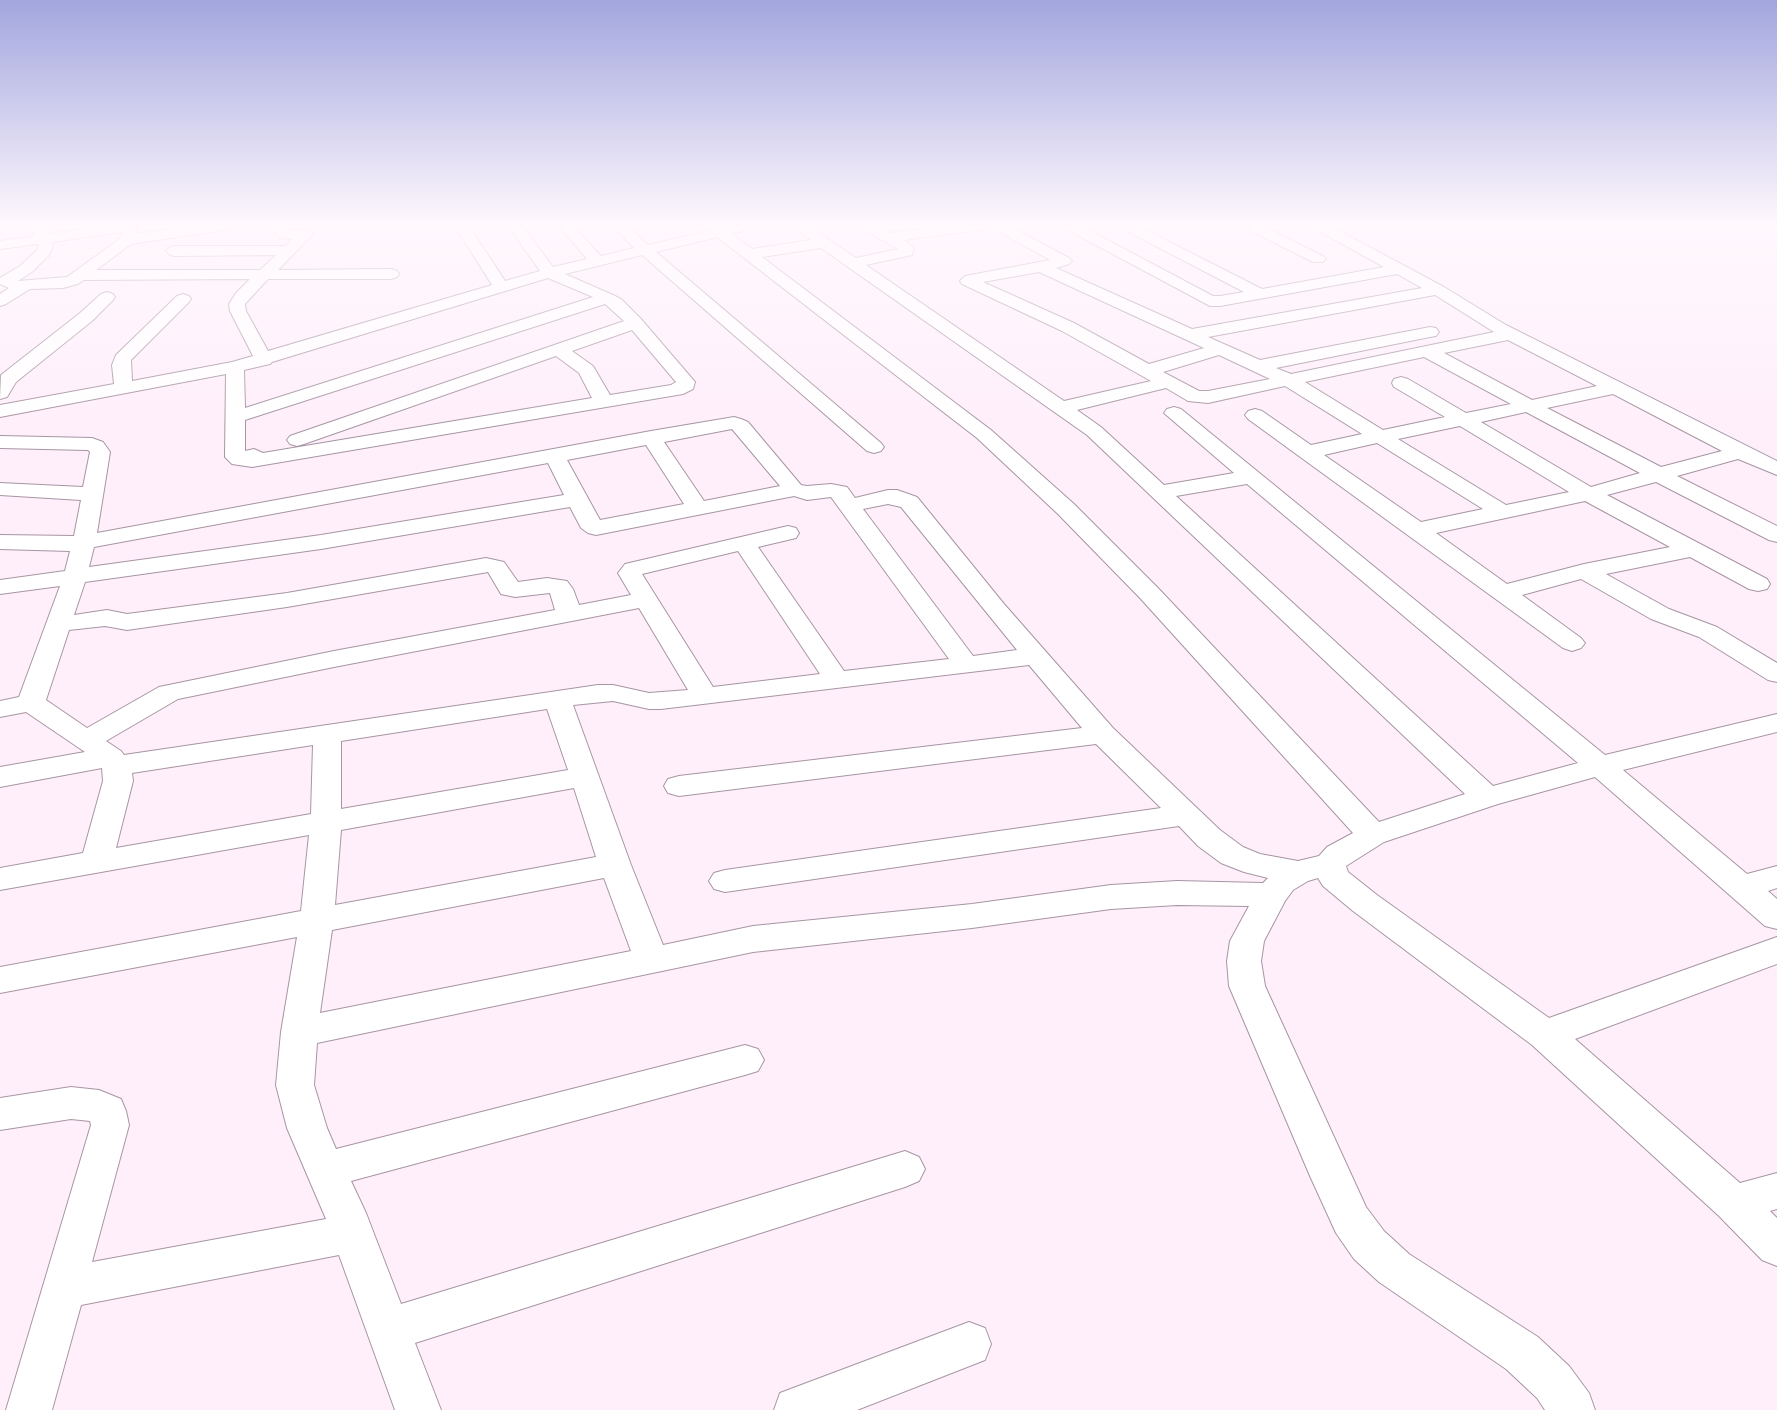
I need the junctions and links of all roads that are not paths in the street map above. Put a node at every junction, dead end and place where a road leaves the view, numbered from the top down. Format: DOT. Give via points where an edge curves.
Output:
graph roads {
  1 [pos="14,292"];
  2 [pos="248,292"];
  3 [pos="485,292"];
  4 [pos="593,292"];
  5 [pos="694,292"];
  6 [pos="798,292"];
  7 [pos="894,292"];
  8 [pos="991,292"];
  9 [pos="1096,292"];
  10 [pos="1193,292"];
  11 [pos="1256,292"];
  12 [pos="1272,292"];
  13 [pos="1428,292"];
  14 [pos="1441,292"];
  15 [pos="1260,294"];
  16 [pos="108,297"];
  17 [pos="183,298"];
  18 [pos="607,298"];
  19 [pos="0,301"];
  20 [pos="1488,321"];
  21 [pos="635,323"];
  22 [pos="1511,334"];
  23 [pos="1190,335"];
  24 [pos="557,350"];
  25 [pos="1222,350"];
  26 [pos="1426,351"];
  27 [pos="264,360"];
  28 [pos="1258,366"];
  29 [pos="235,367"];
  30 [pos="1148,370"];
  31 [pos="1288,380"];
  32 [pos="1169,382"];
  33 [pos="1401,383"];
  34 [pos="1615,388"];
  35 [pos="124,389"];
  36 [pos="0,393"];
  37 [pos="604,402"];
  38 [pos="1527,406"];
  39 [pos="1060,408"];
  40 [pos="0,411"];
  41 [pos="1174,414"];
  42 [pos="1255,415"];
  43 [pos="235,418"];
  44 [pos="1464,420"];
  45 [pos="1380,436"];
  46 [pos="651,437"];
  47 [pos="0,442"];
  48 [pos="874,447"];
  49 [pos="1307,452"];
  50 [pos="1740,452"];
  51 [pos="554,455"];
  52 [pos="239,460"];
  53 [pos="1777,469"];
  54 [pos="1659,475"];
  55 [pos="1250,477"];
  56 [pos="0,489"];
  57 [pos="794,490"];
  58 [pos="1159,492"];
  59 [pos="92,494"];
  60 [pos="1588,494"];
  61 [pos="577,499"];
  62 [pos="849,506"];
  63 [pos="698,509"];
  64 [pos="1501,511"];
  65 [pos="1417,530"];
  66 [pos="788,533"];
  67 [pos="1777,535"];
  68 [pos="0,542"];
  69 [pos="84,542"];
  70 [pos="744,543"];
  71 [pos="1695,550"];
  72 [pos="1584,571"];
  73 [pos="75,577"];
  74 [pos="1758,584"];
  75 [pos="0,587"];
  76 [pos="1503,593"];
  77 [pos="645,600"];
  78 [pos="569,614"];
  79 [pos="59,624"];
  80 [pos="1572,643"];
  81 [pos="1036,656"];
  82 [pos="966,664"];
  83 [pos="1777,674"];
  84 [pos="837,680"];
  85 [pos="705,696"];
  86 [pos="558,700"];
  87 [pos="32,704"];
  88 [pos="0,709"];
  89 [pos="1777,723"];
  90 [pos="1103,734"];
  91 [pos="327,735"];
  92 [pos="85,741"];
  93 [pos="114,762"];
  94 [pos="1600,766"];
  95 [pos="0,777"];
  96 [pos="584,777"];
  97 [pos="679,786"];
  98 [pos="1487,797"];
  99 [pos="1186,815"];
  100 [pos="326,822"];
  101 [pos="1373,835"];
  102 [pos="96,862"];
  103 [pos="615,865"];
  104 [pos="1300,877"];
  105 [pos="1777,877"];
  106 [pos="0,879"];
  107 [pos="725,881"];
  108 [pos="1742,887"];
  109 [pos="1777,917"];
  110 [pos="317,920"];
  111 [pos="1777,950"];
  112 [pos="651,959"];
  113 [pos="0,980"];
  114 [pos="299,1032"];
  115 [pos="1545,1035"];
  116 [pos="745,1060"];
  117 [pos="0,1114"];
  118 [pos="905,1169"];
  119 [pos="325,1170"];
  120 [pos="1777,1191"];
  121 [pos="1734,1202"];
  122 [pos="352,1233"];
  123 [pos="1777,1246"];
  124 [pos="64,1288"];
  125 [pos="390,1330"];
  126 [pos="969,1344"];
  127 [pos="29,1410"];
  128 [pos="418,1410"];
  129 [pos="798,1410"];
  130 [pos="1572,1410"];
  1 -- 19 [label="street"];
  2 -- 27 [label="street" via="237,304 238,311"];
  3 -- 27 [label="street"];
  4 -- 18 [label="street"];
  5 -- 48 [label="street"];
  6 -- 101 [label="street" via="984,434 1066,509 1149,593"];
  7 -- 39 [label="street"];
  8 -- 30 [label="street" via="1068,327"];
  9 -- 23 [label="street"];
  10 -- 15 [label="street" via="1206,299 1220,301"];
  11 -- 15 [label="street"];
  12 -- 15 [label="street"];
  13 -- 23 [label="street"];
  14 -- 20 [label="street"];
  16 -- 36 [label="street" via="8,379"];
  17 -- 35 [label="street" via="122,359"];
  18 -- 21 [label="street"];
  18 -- 43 [label="street"];
  20 -- 22 [label="street"];
  20 -- 28 [label="street"];
  21 -- 24 [label="street"];
  21 -- 37 [label="street" via="686,385 676,390"];
  22 -- 26 [label="street"];
  22 -- 34 [label="street"];
  23 -- 25 [label="street"];
  24 -- 37 [label="street" via="587,370"];
  24 -- 52 [label="street"];
  25 -- 28 [label="street"];
  25 -- 30 [label="street"];
  26 -- 31 [label="street"];
  26 -- 38 [label="street"];
  27 -- 29 [label="street"];
  28 -- 31 [label="street"];
  29 -- 35 [label="street"];
  29 -- 43 [label="street"];
  30 -- 32 [label="street"];
  31 -- 32 [label="street" via="1201,397 1195,397"];
  31 -- 45 [label="street"];
  32 -- 39 [label="street"];
  33 -- 44 [label="street"];
  34 -- 38 [label="street"];
  34 -- 50 [label="street"];
  35 -- 40 [label="street"];
  37 -- 52 [label="street" via="252,461"];
  38 -- 44 [label="street"];
  38 -- 54 [label="street"];
  39 -- 58 [label="street" via="1094,431"];
  41 -- 55 [label="street"];
  42 -- 49 [label="street"];
  43 -- 52 [label="street" via="235,457"];
  44 -- 45 [label="street"];
  44 -- 60 [label="street"];
  45 -- 49 [label="street"];
  45 -- 64 [label="street"];
  46 -- 51 [label="street"];
  46 -- 57 [label="street" via="738,424"];
  46 -- 63 [label="street"];
  47 -- 59 [label="street" via="96,446 100,452"];
  49 -- 65 [label="street"];
  50 -- 53 [label="street"];
  50 -- 54 [label="street"];
  51 -- 61 [label="street"];
  51 -- 69 [label="street"];
  54 -- 60 [label="street"];
  54 -- 67 [label="street"];
  55 -- 58 [label="street"];
  55 -- 94 [label="street"];
  56 -- 59 [label="street"];
  57 -- 62 [label="street" via="807,493 836,490"];
  57 -- 63 [label="street"];
  58 -- 98 [label="street"];
  59 -- 69 [label="street"];
  60 -- 64 [label="street"];
  60 -- 71 [label="street"];
  61 -- 63 [label="street" via="596,528"];
  61 -- 73 [label="street" via="340,539"];
  62 -- 81 [label="street" via="888,497 904,498 909,502"];
  62 -- 82 [label="street"];
  64 -- 65 [label="street"];
  65 -- 76 [label="street"];
  66 -- 70 [label="street"];
  68 -- 69 [label="street"];
  69 -- 73 [label="street"];
  70 -- 77 [label="street" via="633,570 630,573 632,578"];
  70 -- 84 [label="street"];
  71 -- 72 [label="street"];
  71 -- 74 [label="street"];
  72 -- 76 [label="street"];
  72 -- 83 [label="street" via="1660,614 1708,632"];
  73 -- 75 [label="street"];
  73 -- 79 [label="street"];
  76 -- 80 [label="street"];
  77 -- 78 [label="street"];
  77 -- 85 [label="street"];
  78 -- 79 [label="street" via="558,586 510,589 496,567 486,565 287,600 127,622 107,618"];
  78 -- 92 [label="street" via="169,693"];
  79 -- 87 [label="street"];
  81 -- 82 [label="street"];
  81 -- 90 [label="street"];
  82 -- 84 [label="street"];
  84 -- 85 [label="street"];
  85 -- 86 [label="street" via="649,702 606,693"];
  86 -- 91 [label="street"];
  86 -- 96 [label="street"];
  87 -- 88 [label="street"];
  87 -- 92 [label="street"];
  89 -- 94 [label="street"];
  90 -- 97 [label="street"];
  90 -- 99 [label="street"];
  91 -- 93 [label="street"];
  91 -- 100 [label="street"];
  92 -- 93 [label="street"];
  93 -- 95 [label="street"];
  93 -- 102 [label="street" via="118,781"];
  94 -- 98 [label="street"];
  94 -- 108 [label="street"];
  96 -- 100 [label="street"];
  96 -- 103 [label="street"];
  98 -- 101 [label="street"];
  99 -- 104 [label="street" via="1232,855"];
  99 -- 107 [label="street"];
  100 -- 102 [label="street"];
  100 -- 110 [label="street"];
  101 -- 104 [label="street"];
  102 -- 106 [label="street"];
  103 -- 110 [label="street"];
  103 -- 112 [label="street"];
  104 -- 112 [label="street" via="752,939"];
  104 -- 115 [label="street" via="1334,878"];
  104 -- 130 [label="street" via="1247,942 1244,961 1247,986 1350,1220 1369,1245 1394,1268 1522,1353 1553,1382"];
  105 -- 108 [label="street"];
  108 -- 109 [label="street"];
  110 -- 113 [label="street"];
  110 -- 114 [label="street"];
  111 -- 115 [label="street"];
  112 -- 114 [label="street"];
  114 -- 119 [label="street" via="295,1085 307,1128"];
  115 -- 121 [label="street"];
  116 -- 119 [label="street"];
  117 -- 124 [label="street" via="71,1103 98,1106 107,1111 110,1125"];
  118 -- 125 [label="street"];
  119 -- 122 [label="street"];
  120 -- 121 [label="street"];
  121 -- 123 [label="street"];
  122 -- 124 [label="street"];
  122 -- 125 [label="street"];
  124 -- 127 [label="street"];
  125 -- 128 [label="street"];
  126 -- 129 [label="street"];
}
